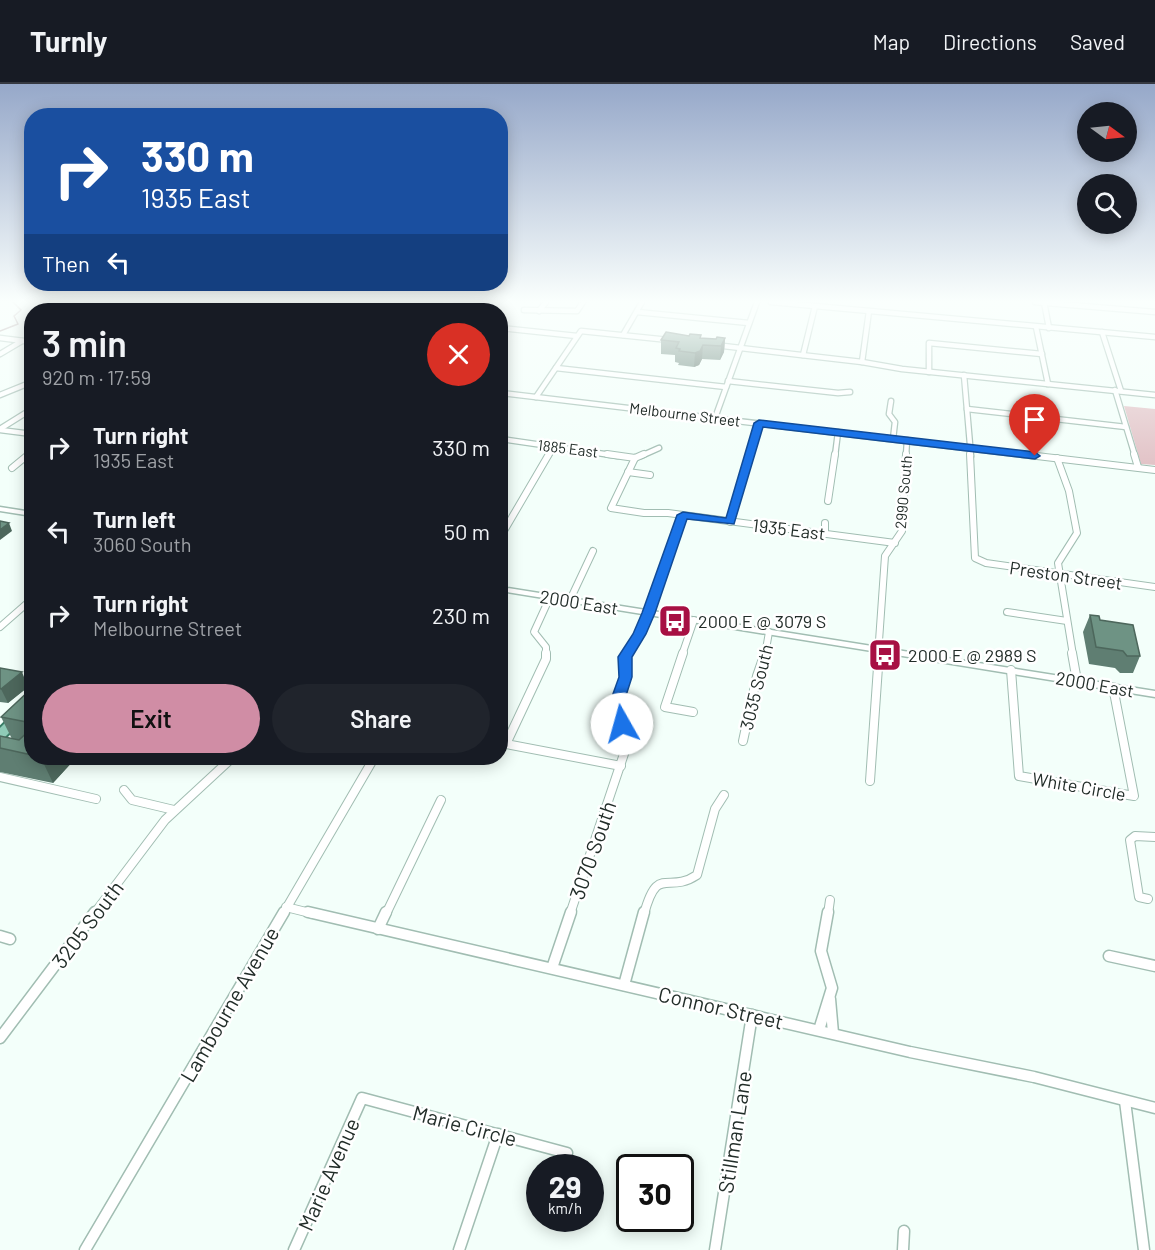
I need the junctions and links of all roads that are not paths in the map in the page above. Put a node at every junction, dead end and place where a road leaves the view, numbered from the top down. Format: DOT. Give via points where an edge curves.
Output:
graph roads {
  1 [pos="563,356"];
  2 [pos="737,356"];
  3 [pos="815,356"];
  4 [pos="863,356"];
  5 [pos="929,356"];
  6 [pos="1042,356"];
  7 [pos="1109,356"];
  8 [pos="862,362"];
  9 [pos="555,368"];
  10 [pos="928,372"];
  11 [pos="964,375"];
  12 [pos="728,381"];
  13 [pos="1048,384"];
  14 [pos="24,385"];
  15 [pos="726,387"];
  16 [pos="1118,391"];
  17 [pos="850,392"];
  18 [pos="508,394"];
  19 [pos="0,395"];
  20 [pos="1155,395"];
  21 [pos="536,397"];
  22 [pos="891,401"];
  23 [pos="967,409"];
  24 [pos="24,414"];
  25 [pos="715,418"];
  26 [pos="759,423"];
  27 [pos="1126,427"];
  28 [pos="0,430"];
  29 [pos="838,432"];
  30 [pos="24,433"];
  31 [pos="894,439"];
  32 [pos="508,440"];
  33 [pos="907,440"];
  34 [pos="554,446"];
  35 [pos="659,448"];
  36 [pos="970,448"];
  37 [pos="24,458"];
  38 [pos="635,458"];
  39 [pos="1057,458"];
  40 [pos="1137,467"];
  41 [pos="12,468"];
  42 [pos="1155,470"];
  43 [pos="628,472"];
  44 [pos="650,475"];
  45 [pos="828,501"];
  46 [pos="0,509"];
  47 [pos="24,513"];
  48 [pos="683,515"];
  49 [pos="730,522"];
  50 [pos="825,523"];
  51 [pos="508,524"];
  52 [pos="825,534"];
  53 [pos="895,543"];
  54 [pos="592,551"];
  55 [pos="1060,574"];
  56 [pos="1155,587"];
  57 [pos="508,590"];
  58 [pos="550,597"];
  59 [pos="570,600"];
  60 [pos="24,606"];
  61 [pos="1007,612"];
  62 [pos="648,613"];
  63 [pos="694,620"];
  64 [pos="1067,621"];
  65 [pos="0,627"];
  66 [pos="769,632"];
  67 [pos="878,649"];
  68 [pos="1011,670"];
  69 [pos="1077,681"];
  70 [pos="1113,687"];
  71 [pos="1155,694"];
  72 [pos="24,711"];
  73 [pos="693,712"];
  74 [pos="0,734"];
  75 [pos="508,740"];
  76 [pos="743,741"];
  77 [pos="508,744"];
  78 [pos="224,765"];
  79 [pos="370,765"];
  80 [pos="621,766"];
  81 [pos="0,777"];
  82 [pos="870,781"];
  83 [pos="124,790"];
  84 [pos="724,795"];
  85 [pos="96,800"];
  86 [pos="441,800"];
  87 [pos="174,810"];
  88 [pos="1155,837"];
  89 [pos="1148,899"];
  90 [pos="830,900"];
  91 [pos="286,907"];
  92 [pos="378,929"];
  93 [pos="0,936"];
  94 [pos="10,939"];
  95 [pos="1109,956"];
  96 [pos="1155,966"];
  97 [pos="552,968"];
  98 [pos="624,985"];
  99 [pos="830,999"];
  100 [pos="752,1015"];
  101 [pos="819,1030"];
  102 [pos="833,1034"];
  103 [pos="0,1038"];
  104 [pos="362,1098"];
  105 [pos="1125,1101"];
  106 [pos="1155,1108"];
  107 [pos="498,1134"];
  108 [pos="567,1153"];
  109 [pos="904,1231"];
  110 [pos="85,1250"];
  111 [pos="294,1250"];
  112 [pos="459,1250"];
  113 [pos="715,1250"];
  114 [pos="903,1250"];
  115 [pos="1144,1250"];
  1 -- 9 [label="street"];
  2 -- 12 [label="street"];
  3 -- 8 [label="street"];
  4 -- 8 [label="street"];
  5 -- 10 [label="street"];
  6 -- 13 [label="street"];
  7 -- 16 [label="street"];
  8 -- 10 [label="street"];
  9 -- 15 [label="street"];
  9 -- 21 [label="street"];
  10 -- 11 [label="street"];
  11 -- 13 [label="street"];
  11 -- 23 [label="street"];
  12 -- 15 [label="street"];
  12 -- 17 [label="street"];
  13 -- 16 [label="street"];
  14 -- 19 [label="street"];
  15 -- 25 [label="street"];
  16 -- 20 [label="street"];
  16 -- 27 [label="street"];
  18 -- 21 [label="street, Melbourne Street"];
  21 -- 25 [label="street, Melbourne Street"];
  22 -- 31 [label="street" via="889,414 895,422"];
  23 -- 27 [label="street"];
  23 -- 36 [label="street"];
  24 -- 28 [label="street"];
  25 -- 26 [label="street, Melbourne Street"];
  26 -- 29 [label="street, Melbourne Street"];
  26 -- 49 [label="street"];
  27 -- 40 [label="street"];
  28 -- 30 [label="street"];
  29 -- 31 [label="street, Melbourne Street"];
  29 -- 45 [label="street"];
  31 -- 33 [label="street, Melbourne Street"];
  32 -- 34 [label="street, 1885 East"];
  33 -- 36 [label="street, Melbourne Street"];
  33 -- 53 [label="street, 2990 South" via="902,531"];
  34 -- 38 [label="street, 1885 East"];
  34 -- 51 [label="street"];
  35 -- 38 [label="street"];
  36 -- 39 [label="street, Melbourne Street"];
  36 -- 55 [label="street, Preston Street" via="977,560"];
  37 -- 41 [label="street"];
  38 -- 43 [label="street"];
  39 -- 40 [label="street, Melbourne Street"];
  39 -- 55 [label="street" via="1069,491 1077,533 1059,556"];
  40 -- 42 [label="street, Melbourne Street"];
  43 -- 44 [label="street"];
  43 -- 48 [label="street, 1935 East" via="611,508"];
  46 -- 47 [label="street"];
  48 -- 49 [label="street, 1935 East"];
  48 -- 62 [label="street"];
  49 -- 52 [label="street, 1935 East"];
  50 -- 52 [label="street"];
  52 -- 53 [label="street, 1935 East"];
  53 -- 67 [label="street, 2990 South" via="885,556"];
  54 -- 59 [label="street"];
  55 -- 56 [label="street, Preston Street"];
  55 -- 64 [label="street"];
  57 -- 58 [label="street, 2000 East"];
  58 -- 59 [label="street, 2000 East"];
  58 -- 75 [label="street" via="534,632 546,647 546,659"];
  59 -- 62 [label="street, 2000 East"];
  60 -- 65 [label="street"];
  61 -- 64 [label="street"];
  62 -- 63 [label="street, 2000 East"];
  62 -- 80 [label="street, 3070 South" via="625,657 626,677 615,708 628,742"];
  63 -- 66 [label="street, 2000 East"];
  63 -- 73 [label="street" via="665,707"];
  64 -- 69 [label="street"];
  66 -- 67 [label="street, 2000 East"];
  66 -- 76 [label="street, 3035 South"];
  67 -- 68 [label="street, 2000 East"];
  67 -- 82 [label="street, 2990 South"];
  68 -- 69 [label="street, 2000 East"];
  68 -- 70 [label="street, White Circle" via="1019,776 1134,796"];
  69 -- 70 [label="street, 2000 East"];
  70 -- 71 [label="street, 2000 East"];
  72 -- 74 [label="main road"];
  77 -- 80 [label="street"];
  78 -- 87 [label="street, 3205 South"];
  79 -- 91 [label="street, Lambourne Avenue"];
  80 -- 97 [label="street, 3070 South"];
  81 -- 85 [label="street"];
  83 -- 87 [label="street" via="132,800"];
  84 -- 98 [label="street" via="715,809 697,875 685,881 658,883 650,891"];
  86 -- 92 [label="street"];
  87 -- 103 [label="street, 3205 South"];
  88 -- 89 [label="street" via="1135,836 1130,840 1139,897"];
  90 -- 99 [label="street" via="821,951 832,981"];
  91 -- 92 [label="street, Connor Street"];
  91 -- 110 [label="street, Lambourne Avenue"];
  92 -- 97 [label="street, Connor Street"];
  93 -- 94 [label="street"];
  95 -- 96 [label="street"];
  97 -- 98 [label="street, Connor Street"];
  98 -- 100 [label="street, Connor Street"];
  99 -- 101 [label="street"];
  99 -- 102 [label="street"];
  100 -- 101 [label="street, Connor Street"];
  100 -- 113 [label="street, Stillman Lane"];
  101 -- 102 [label="street, Connor Street"];
  102 -- 105 [label="street, Connor Street" via="1034,1077"];
  104 -- 107 [label="street, Marie Circle"];
  104 -- 111 [label="street, Marie Avenue"];
  105 -- 106 [label="street, Connor Street"];
  105 -- 115 [label="street"];
  107 -- 108 [label="street, Marie Circle"];
  107 -- 112 [label="street"];
  109 -- 114 [label="street"];
}
